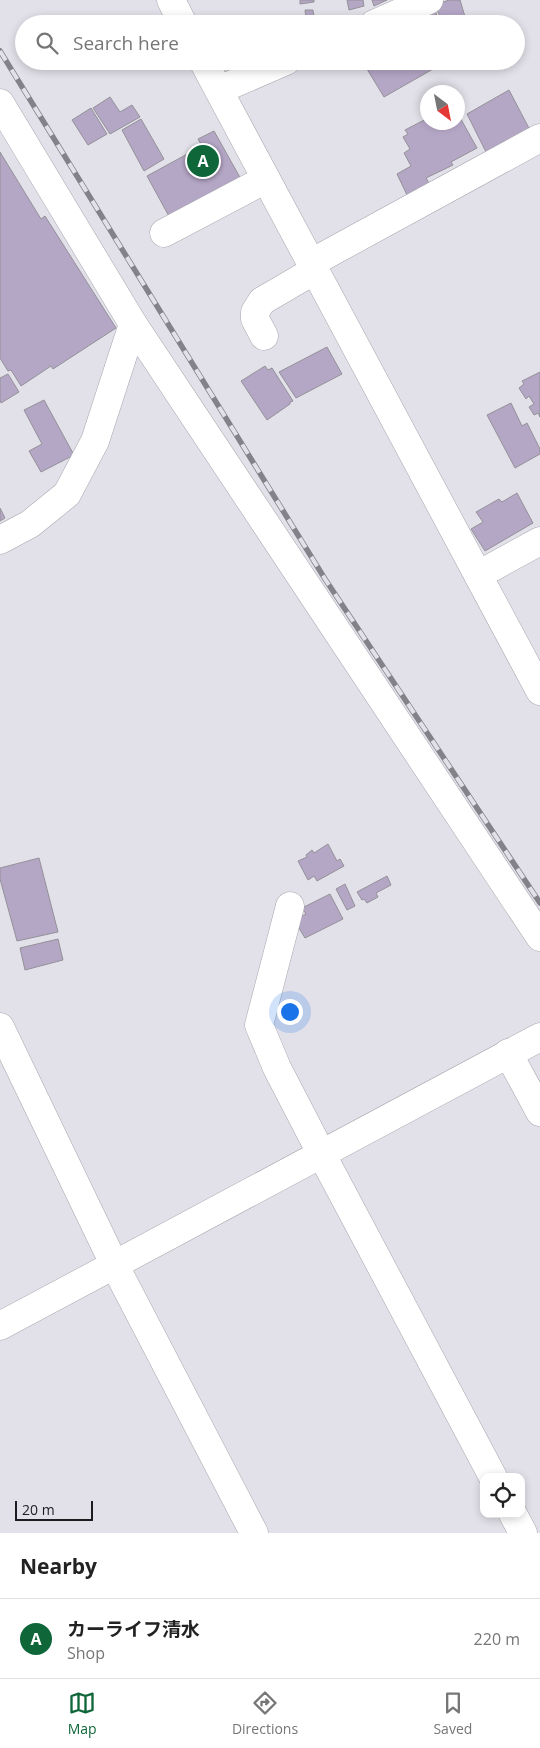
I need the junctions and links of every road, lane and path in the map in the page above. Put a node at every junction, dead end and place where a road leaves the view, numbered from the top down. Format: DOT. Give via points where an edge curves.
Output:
graph roads {
  1 [pos="171,0"];
  2 [pos="429,0"];
  3 [pos="178,15"];
  4 [pos="395,15"];
  5 [pos="208,70"];
  6 [pos="265,70"];
  7 [pos="219,90"];
  8 [pos="0,103"];
  9 [pos="540,138"];
  10 [pos="266,179"];
  11 [pos="164,233"];
  12 [pos="313,266"];
  13 [pos="133,324"];
  14 [pos="264,336"];
  15 [pos="0,540"];
  16 [pos="540,541"];
  17 [pos="478,575"];
  18 [pos="540,691"];
  19 [pos="290,906"];
  20 [pos="540,937"];
  21 [pos="0,1027"];
  22 [pos="540,1037"];
  23 [pos="508,1052"];
  24 [pos="540,1112"];
  25 [pos="321,1153"];
  26 [pos="114,1264"];
  27 [pos="0,1326"];
  28 [pos="491,1473"];
  29 [pos="515,1518"];
  30 [pos="254,1533"];
  31 [pos="523,1533"];
  1 -- 3 [label="street"];
  2 -- 4 [label="street"];
  5 -- 7 [label="street"];
  6 -- 7 [label="street"];
  7 -- 10 [label="street"];
  8 -- 13 [label="street"];
  9 -- 12 [label="street"];
  10 -- 11 [label="street"];
  10 -- 12 [label="street"];
  12 -- 14 [label="street" via="262,301 255,312 255,319"];
  12 -- 17 [label="street"];
  13 -- 15 [label="street" via="95,441 67,494 30,524"];
  13 -- 20 [label="street"];
  16 -- 17 [label="street"];
  17 -- 18 [label="street"];
  19 -- 25 [label="street" via="259,1025 277,1068"];
  21 -- 26 [label="street"];
  22 -- 23 [label="street"];
  23 -- 24 [label="street"];
  23 -- 25 [label="street"];
  25 -- 26 [label="street"];
  25 -- 28 [label="street"];
  26 -- 27 [label="street"];
  26 -- 30 [label="street"];
  29 -- 31 [label="street"];
}
